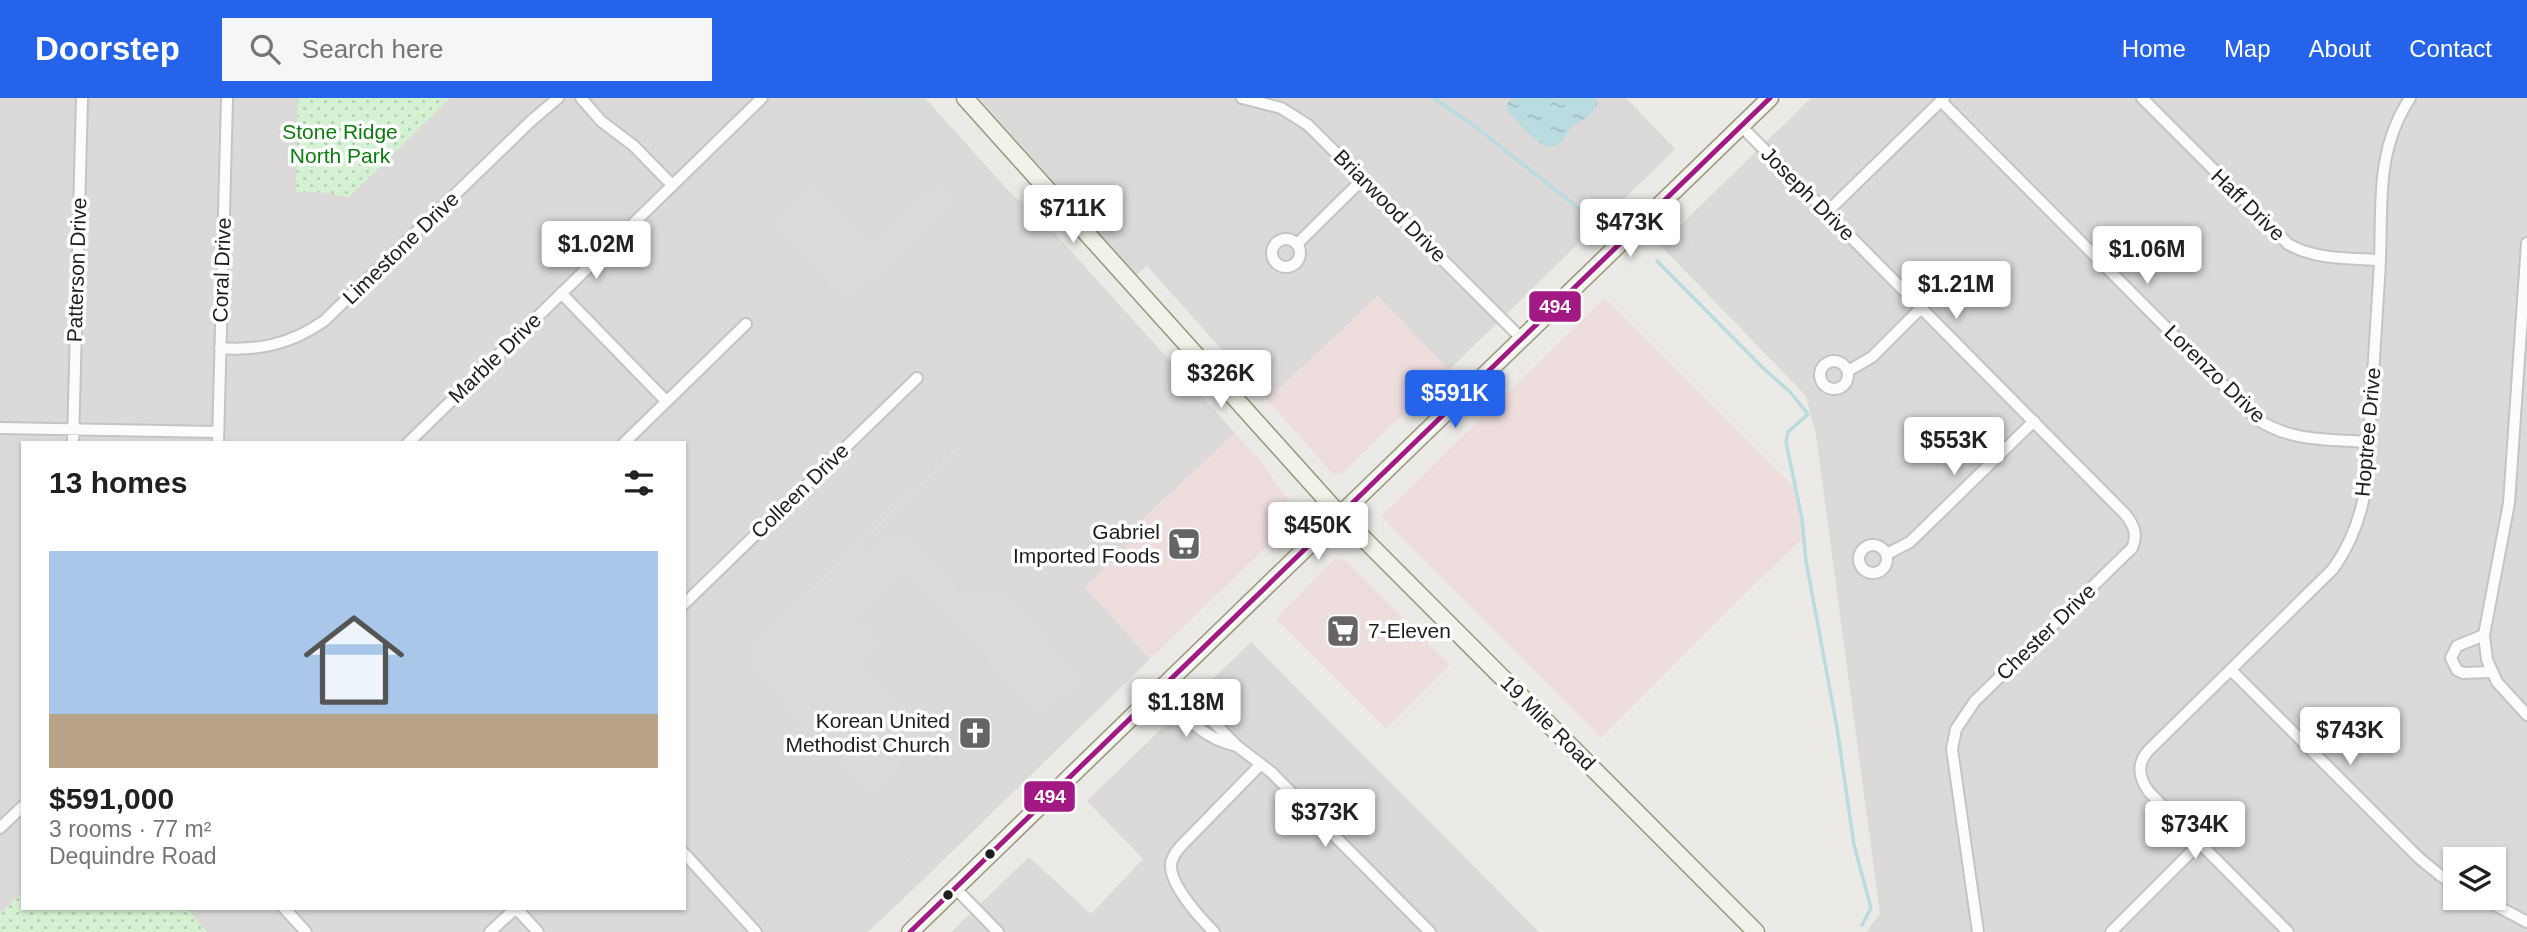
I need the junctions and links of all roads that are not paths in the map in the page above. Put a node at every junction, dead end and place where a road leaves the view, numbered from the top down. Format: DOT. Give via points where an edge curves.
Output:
graph roads {
  1 [pos="82,98"];
  2 [pos="227,98"];
  3 [pos="558,98"];
  4 [pos="581,98"];
  5 [pos="762,98"];
  6 [pos="965,98"];
  7 [pos="1242,98"];
  8 [pos="1770,98"];
  9 [pos="2142,98"];
  10 [pos="2410,98"];
  11 [pos="1942,99"];
  12 [pos="1741,126"];
  13 [pos="1363,179"];
  14 [pos="672,185"];
  15 [pos="1827,212"];
  16 [pos="2527,243"];
  17 [pos="1297,244"];
  18 [pos="2380,260"];
  19 [pos="561,293"];
  20 [pos="1922,309"];
  21 [pos="746,324"];
  22 [pos="1522,339"];
  23 [pos="220,348"];
  24 [pos="1847,371"];
  25 [pos="917,378"];
  26 [pos="666,401"];
  27 [pos="2034,421"];
  28 [pos="0,428"];
  29 [pos="73,430"];
  30 [pos="218,437"];
  31 [pos="73,441"];
  32 [pos="410,441"];
  33 [pos="626,441"];
  34 [pos="2368,442"];
  35 [pos="1340,515"];
  36 [pos="2135,535"];
  37 [pos="1887,554"];
  38 [pos="686,602"];
  39 [pos="2484,635"];
  40 [pos="2231,670"];
  41 [pos="2491,672"];
  42 [pos="1165,684"];
  43 [pos="2527,715"];
  44 [pos="1261,764"];
  45 [pos="21,808"];
  46 [pos="0,828"];
  47 [pos="2200,844"];
  48 [pos="686,855"];
  49 [pos="2443,877"];
  50 [pos="955,888"];
  51 [pos="286,910"];
  52 [pos="514,910"];
  53 [pos="518,910"];
  54 [pos="2503,910"];
  55 [pos="2527,924"];
  56 [pos="750,930"];
  57 [pos="306,932"];
  58 [pos="490,932"];
  59 [pos="538,932"];
  60 [pos="909,932"];
  61 [pos="998,932"];
  62 [pos="1214,932"];
  63 [pos="1430,932"];
  64 [pos="1756,932"];
  65 [pos="1978,932"];
  66 [pos="2111,932"];
  67 [pos="2288,932"];
  68 [pos="2524,932"];
  1 -- 29 [label="street, Patterson Drive"];
  2 -- 23 [label="street, Coral Drive"];
  3 -- 23 [label="street, Limestone Drive" via="324,321 274,346"];
  4 -- 14 [label="street"];
  5 -- 14 [label="street, Marble Drive"];
  6 -- 35 [label="main road, 19 Mile Road"];
  7 -- 13 [label="street, Briarwood Drive" via="1294,115"];
  8 -- 12 [label="main road"];
  9 -- 18 [label="street, Haff Drive" via="2288,244 2322,256"];
  10 -- 18 [label="street, Hoptree Drive" via="2392,131 2383,166"];
  11 -- 15 [label="street"];
  11 -- 34 [label="street, Lorenzo Drive" via="2257,419 2292,436"];
  12 -- 15 [label="street, Joseph Drive"];
  12 -- 22 [label="main road"];
  13 -- 17 [label="street"];
  13 -- 22 [label="street, Briarwood Drive"];
  14 -- 19 [label="street, Marble Drive"];
  15 -- 20 [label="street, Joseph Drive"];
  16 -- 39 [label="street" via="2508,503"];
  18 -- 34 [label="street, Hoptree Drive"];
  19 -- 26 [label="street"];
  19 -- 32 [label="street, Marble Drive"];
  20 -- 24 [label="street" via="1872,357"];
  20 -- 27 [label="street, Joseph Drive"];
  21 -- 26 [label="street"];
  22 -- 35 [label="main road"];
  23 -- 30 [label="street, Coral Drive"];
  25 -- 38 [label="street, Colleen Drive"];
  26 -- 33 [label="street"];
  27 -- 36 [label="street, Joseph Drive" via="2125,514"];
  27 -- 37 [label="street" via="1910,542"];
  28 -- 29 [label="street"];
  29 -- 30 [label="street"];
  29 -- 31 [label="street, Patterson Drive"];
  34 -- 40 [label="street, Hoptree Drive" via="2364,501 2341,558"];
  35 -- 42 [label="main road"];
  35 -- 64 [label="main road, 19 Mile Road"];
  36 -- 65 [label="street, Chester Drive" via="2127,553 1975,701 1956,729 1952,761"];
  39 -- 41 [label="street"];
  39 -- 41 [label="street" via="2457,646 2451,658 2463,673"];
  40 -- 47 [label="street, Hoptree Drive" via="2148,751 2140,770 2149,792"];
  40 -- 49 [label="street"];
  41 -- 43 [label="street"];
  42 -- 44 [label="street" via="1205,734 1237,746"];
  42 -- 50 [label="main road"];
  44 -- 62 [label="street" via="1171,862 1174,878"];
  44 -- 63 [label="street"];
  45 -- 46 [label="street"];
  47 -- 66 [label="street"];
  47 -- 67 [label="street"];
  48 -- 56 [label="street"];
  50 -- 60 [label="main road"];
  50 -- 61 [label="street"];
  51 -- 57 [label="street"];
  52 -- 58 [label="street"];
  53 -- 59 [label="street"];
  54 -- 55 [label="street"];
  55 -- 68 [label="street"];
}
